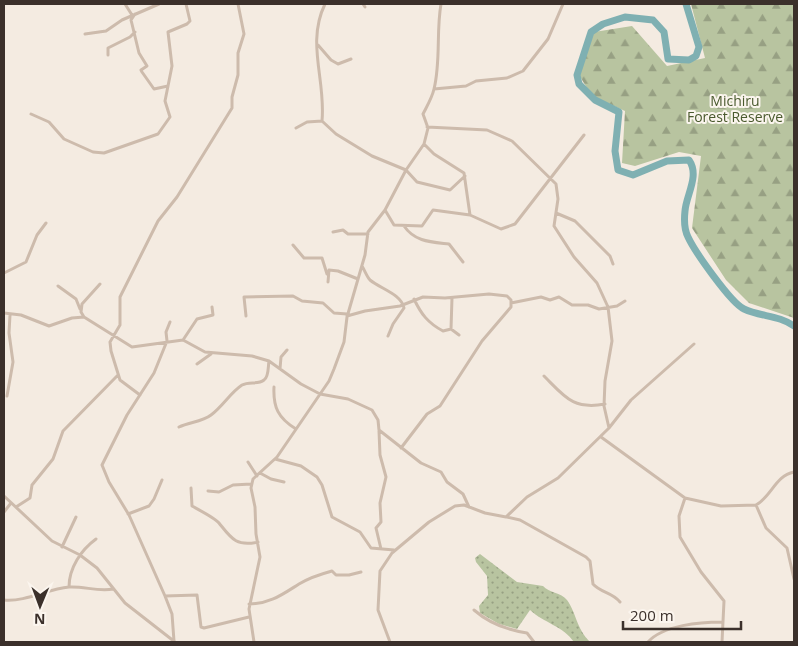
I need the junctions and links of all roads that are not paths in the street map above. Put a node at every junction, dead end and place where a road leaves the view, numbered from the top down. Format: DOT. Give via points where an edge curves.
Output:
graph roads {
  1 [pos="125,4"];
  2 [pos="159,4"];
  3 [pos="186,4"];
  4 [pos="238,4"];
  5 [pos="325,4"];
  6 [pos="441,4"];
  7 [pos="563,4"];
  8 [pos="134,15"];
  9 [pos="135,31"];
  10 [pos="85,34"];
  11 [pos="318,44"];
  12 [pos="108,55"];
  13 [pos="351,59"];
  14 [pos="168,86"];
  15 [pos="163,88"];
  16 [pos="434,89"];
  17 [pos="167,93"];
  18 [pos="30,114"];
  19 [pos="322,121"];
  20 [pos="427,127"];
  21 [pos="296,128"];
  22 [pos="584,135"];
  23 [pos="424,144"];
  24 [pos="406,170"];
  25 [pos="464,176"];
  26 [pos="551,176"];
  27 [pos="385,210"];
  28 [pos="556,213"];
  29 [pos="470,215"];
  30 [pos="46,223"];
  31 [pos="404,226"];
  32 [pos="333,232"];
  33 [pos="368,234"];
  34 [pos="293,245"];
  35 [pos="463,262"];
  36 [pos="613,264"];
  37 [pos="362,266"];
  38 [pos="4,273"];
  39 [pos="327,274"];
  40 [pos="358,279"];
  41 [pos="328,282"];
  42 [pos="100,284"];
  43 [pos="58,286"];
  44 [pos="452,298"];
  45 [pos="414,299"];
  46 [pos="625,301"];
  47 [pos="511,303"];
  48 [pos="404,305"];
  49 [pos="212,307"];
  50 [pos="608,308"];
  51 [pos="81,309"];
  52 [pos="4,313"];
  53 [pos="347,315"];
  54 [pos="10,316"];
  55 [pos="246,316"];
  56 [pos="84,317"];
  57 [pos="170,322"];
  58 [pos="451,329"];
  59 [pos="459,335"];
  60 [pos="113,336"];
  61 [pos="388,336"];
  62 [pos="183,340"];
  63 [pos="167,341"];
  64 [pos="694,344"];
  65 [pos="287,350"];
  66 [pos="212,353"];
  67 [pos="269,361"];
  68 [pos="198,364"];
  69 [pos="280,369"];
  70 [pos="118,375"];
  71 [pos="544,376"];
  72 [pos="274,387"];
  73 [pos="320,394"];
  74 [pos="140,395"];
  75 [pos="7,396"];
  76 [pos="604,404"];
  77 [pos="178,427"];
  78 [pos="608,428"];
  79 [pos="296,429"];
  80 [pos="379,430"];
  81 [pos="601,437"];
  82 [pos="401,448"];
  83 [pos="275,459"];
  84 [pos="248,462"];
  85 [pos="794,472"];
  86 [pos="259,475"];
  87 [pos="162,480"];
  88 [pos="284,482"];
  89 [pos="251,484"];
  90 [pos="191,488"];
  91 [pos="208,491"];
  92 [pos="4,496"];
  93 [pos="685,498"];
  94 [pos="11,503"];
  95 [pos="756,505"];
  96 [pos="16,507"];
  97 [pos="468,508"];
  98 [pos="4,512"];
  99 [pos="128,514"];
  100 [pos="76,517"];
  101 [pos="506,517"];
  102 [pos="96,538"];
  103 [pos="258,542"];
  104 [pos="62,547"];
  105 [pos="381,549"];
  106 [pos="395,550"];
  107 [pos="80,555"];
  108 [pos="361,572"];
  109 [pos="794,579"];
  110 [pos="69,587"];
  111 [pos="112,589"];
  112 [pos="165,596"];
  113 [pos="4,600"];
  114 [pos="620,602"];
  115 [pos="250,604"];
  116 [pos="474,610"];
  117 [pos="249,617"];
  118 [pos="722,622"];
  119 [pos="174,641"];
  120 [pos="254,642"];
  121 [pos="390,642"];
  122 [pos="534,642"];
  123 [pos="648,642"];
  124 [pos="722,642"];
  1 -- 8 [label="street"];
  2 -- 8 [label="street"];
  3 -- 14 [label="street" via="190,20 168,32 172,66"];
  4 -- 60 [label="street" via="244,34 238,53 232,108 155,227 120,297 120,325"];
  5 -- 11 [label="street" via="318,18"];
  6 -- 16 [label="street"];
  7 -- 16 [label="street" via="548,39 523,70 507,78 476,80 466,86"];
  8 -- 9 [label="street" via="131,20"];
  8 -- 10 [label="street" via="106,31"];
  9 -- 12 [label="street" via="108,48"];
  9 -- 15 [label="street" via="139,53 147,66 141,70 154,89"];
  11 -- 13 [label="street" via="338,64"];
  11 -- 19 [label="street" via="316,64"];
  14 -- 15 [label="street"];
  14 -- 17 [label="street"];
  15 -- 17 [label="street"];
  16 -- 20 [label="street" via="423,114"];
  17 -- 18 [label="street" via="165,101 170,117 158,134 104,153 93,152 64,139 49,122"];
  19 -- 21 [label="street" via="307,122"];
  19 -- 24 [label="street" via="336,134 372,156"];
  20 -- 23 [label="street"];
  20 -- 26 [label="street" via="468,128 496,133 512,141 528,159"];
  22 -- 26 [label="street"];
  23 -- 24 [label="street"];
  23 -- 25 [label="street"];
  24 -- 25 [label="street" via="416,182 450,190"];
  24 -- 27 [label="street"];
  25 -- 29 [label="street"];
  26 -- 28 [label="street" via="558,192"];
  26 -- 29 [label="street" via="509,228 501,229"];
  27 -- 31 [label="street" via="394,225"];
  27 -- 33 [label="street"];
  28 -- 36 [label="street" via="576,221 610,256"];
  28 -- 50 [label="street" via="554,226 574,257 598,283"];
  29 -- 31 [label="street" via="433,210 422,226"];
  30 -- 38 [label="street" via="37,235 26,262"];
  31 -- 35 [label="street" via="410,235 423,241 449,244"];
  32 -- 33 [label="street" via="342,230 348,234"];
  33 -- 37 [label="street"];
  34 -- 39 [label="street" via="304,258 322,258"];
  37 -- 40 [label="street"];
  37 -- 48 [label="street" via="369,280"];
  39 -- 40 [label="street" via="329,270 338,271"];
  39 -- 41 [label="street"];
  40 -- 53 [label="street"];
  42 -- 51 [label="street" via="86,298"];
  43 -- 51 [label="street" via="76,299"];
  44 -- 45 [label="street"];
  44 -- 47 [label="street" via="489,294 507,296"];
  44 -- 58 [label="street"];
  45 -- 48 [label="street"];
  45 -- 58 [label="street" via="432,325 443,331"];
  46 -- 50 [label="street"];
  47 -- 50 [label="street" via="559,297 572,305"];
  47 -- 82 [label="street" via="440,406 428,414"];
  48 -- 53 [label="street"];
  48 -- 61 [label="street"];
  49 -- 62 [label="street" via="213,315 198,319"];
  50 -- 76 [label="street" via="612,341"];
  51 -- 56 [label="street"];
  52 -- 54 [label="street"];
  53 -- 55 [label="street" via="334,313 323,303 274,295 244,297"];
  53 -- 73 [label="street" via="344,342 332,375"];
  54 -- 56 [label="street" via="20,315 49,326"];
  54 -- 75 [label="street" via="8,333 14,362"];
  56 -- 60 [label="street"];
  57 -- 63 [label="street"];
  58 -- 59 [label="street"];
  60 -- 63 [label="street" via="132,347"];
  60 -- 70 [label="street" via="111,352"];
  62 -- 63 [label="street"];
  62 -- 66 [label="street"];
  63 -- 74 [label="street" via="154,373"];
  64 -- 78 [label="street" via="631,400"];
  65 -- 69 [label="street" via="281,357"];
  66 -- 67 [label="street" via="252,356"];
  66 -- 68 [label="street"];
  67 -- 69 [label="street"];
  67 -- 77 [label="street" via="264,381 245,383 211,415"];
  69 -- 73 [label="street"];
  70 -- 74 [label="street"];
  70 -- 96 [label="street" via="63,431 53,459 32,485 30,498"];
  71 -- 76 [label="street" via="575,404 588,407"];
  72 -- 79 [label="street" via="279,417"];
  73 -- 79 [label="street"];
  73 -- 80 [label="street" via="348,399 372,410"];
  74 -- 99 [label="street" via="102,464"];
  76 -- 78 [label="street"];
  78 -- 81 [label="street"];
  79 -- 83 [label="street"];
  80 -- 82 [label="street"];
  80 -- 105 [label="street" via="380,455 386,477 380,503 381,522 376,528"];
  81 -- 93 [label="street"];
  81 -- 101 [label="street" via="553,482 527,496"];
  82 -- 97 [label="street" via="421,463 441,472 447,482 463,494"];
  83 -- 86 [label="street"];
  83 -- 105 [label="street" via="301,466 317,477 332,517 360,532 371,548"];
  84 -- 86 [label="street"];
  85 -- 95 [label="street" via="781,478"];
  86 -- 88 [label="street"];
  86 -- 89 [label="street"];
  87 -- 99 [label="street" via="149,506"];
  89 -- 91 [label="street" via="233,485 219,492"];
  89 -- 103 [label="street"];
  90 -- 103 [label="street" via="192,506 217,521 225,533 242,544"];
  92 -- 94 [label="street"];
  93 -- 95 [label="street" via="721,506"];
  93 -- 118 [label="street" via="679,516 680,537 701,572 724,601"];
  94 -- 96 [label="street"];
  94 -- 98 [label="street"];
  95 -- 109 [label="street" via="766,528 787,548"];
  96 -- 104 [label="street" via="52,542"];
  97 -- 101 [label="street"];
  97 -- 106 [label="street" via="455,506"];
  99 -- 112 [label="street"];
  100 -- 104 [label="street"];
  101 -- 114 [label="street" via="520,520 586,557 590,561 593,584 612,593"];
  102 -- 107 [label="street"];
  103 -- 115 [label="street" via="260,566"];
  104 -- 107 [label="street"];
  105 -- 106 [label="street"];
  106 -- 121 [label="street" via="380,571 379,588 378,613"];
  107 -- 110 [label="street" via="70,575"];
  107 -- 111 [label="street" via="97,568"];
  108 -- 115 [label="street" via="336,575 332,571 301,583 278,599"];
  110 -- 111 [label="street"];
  110 -- 113 [label="street"];
  111 -- 119 [label="street" via="133,610"];
  112 -- 117 [label="street" via="197,595 201,627 204,628"];
  112 -- 119 [label="street" via="172,614"];
  115 -- 117 [label="street"];
  116 -- 122 [label="street" via="510,631 527,633"];
  117 -- 120 [label="street"];
  118 -- 123 [label="street" via="691,622"];
  118 -- 124 [label="street"];
}
